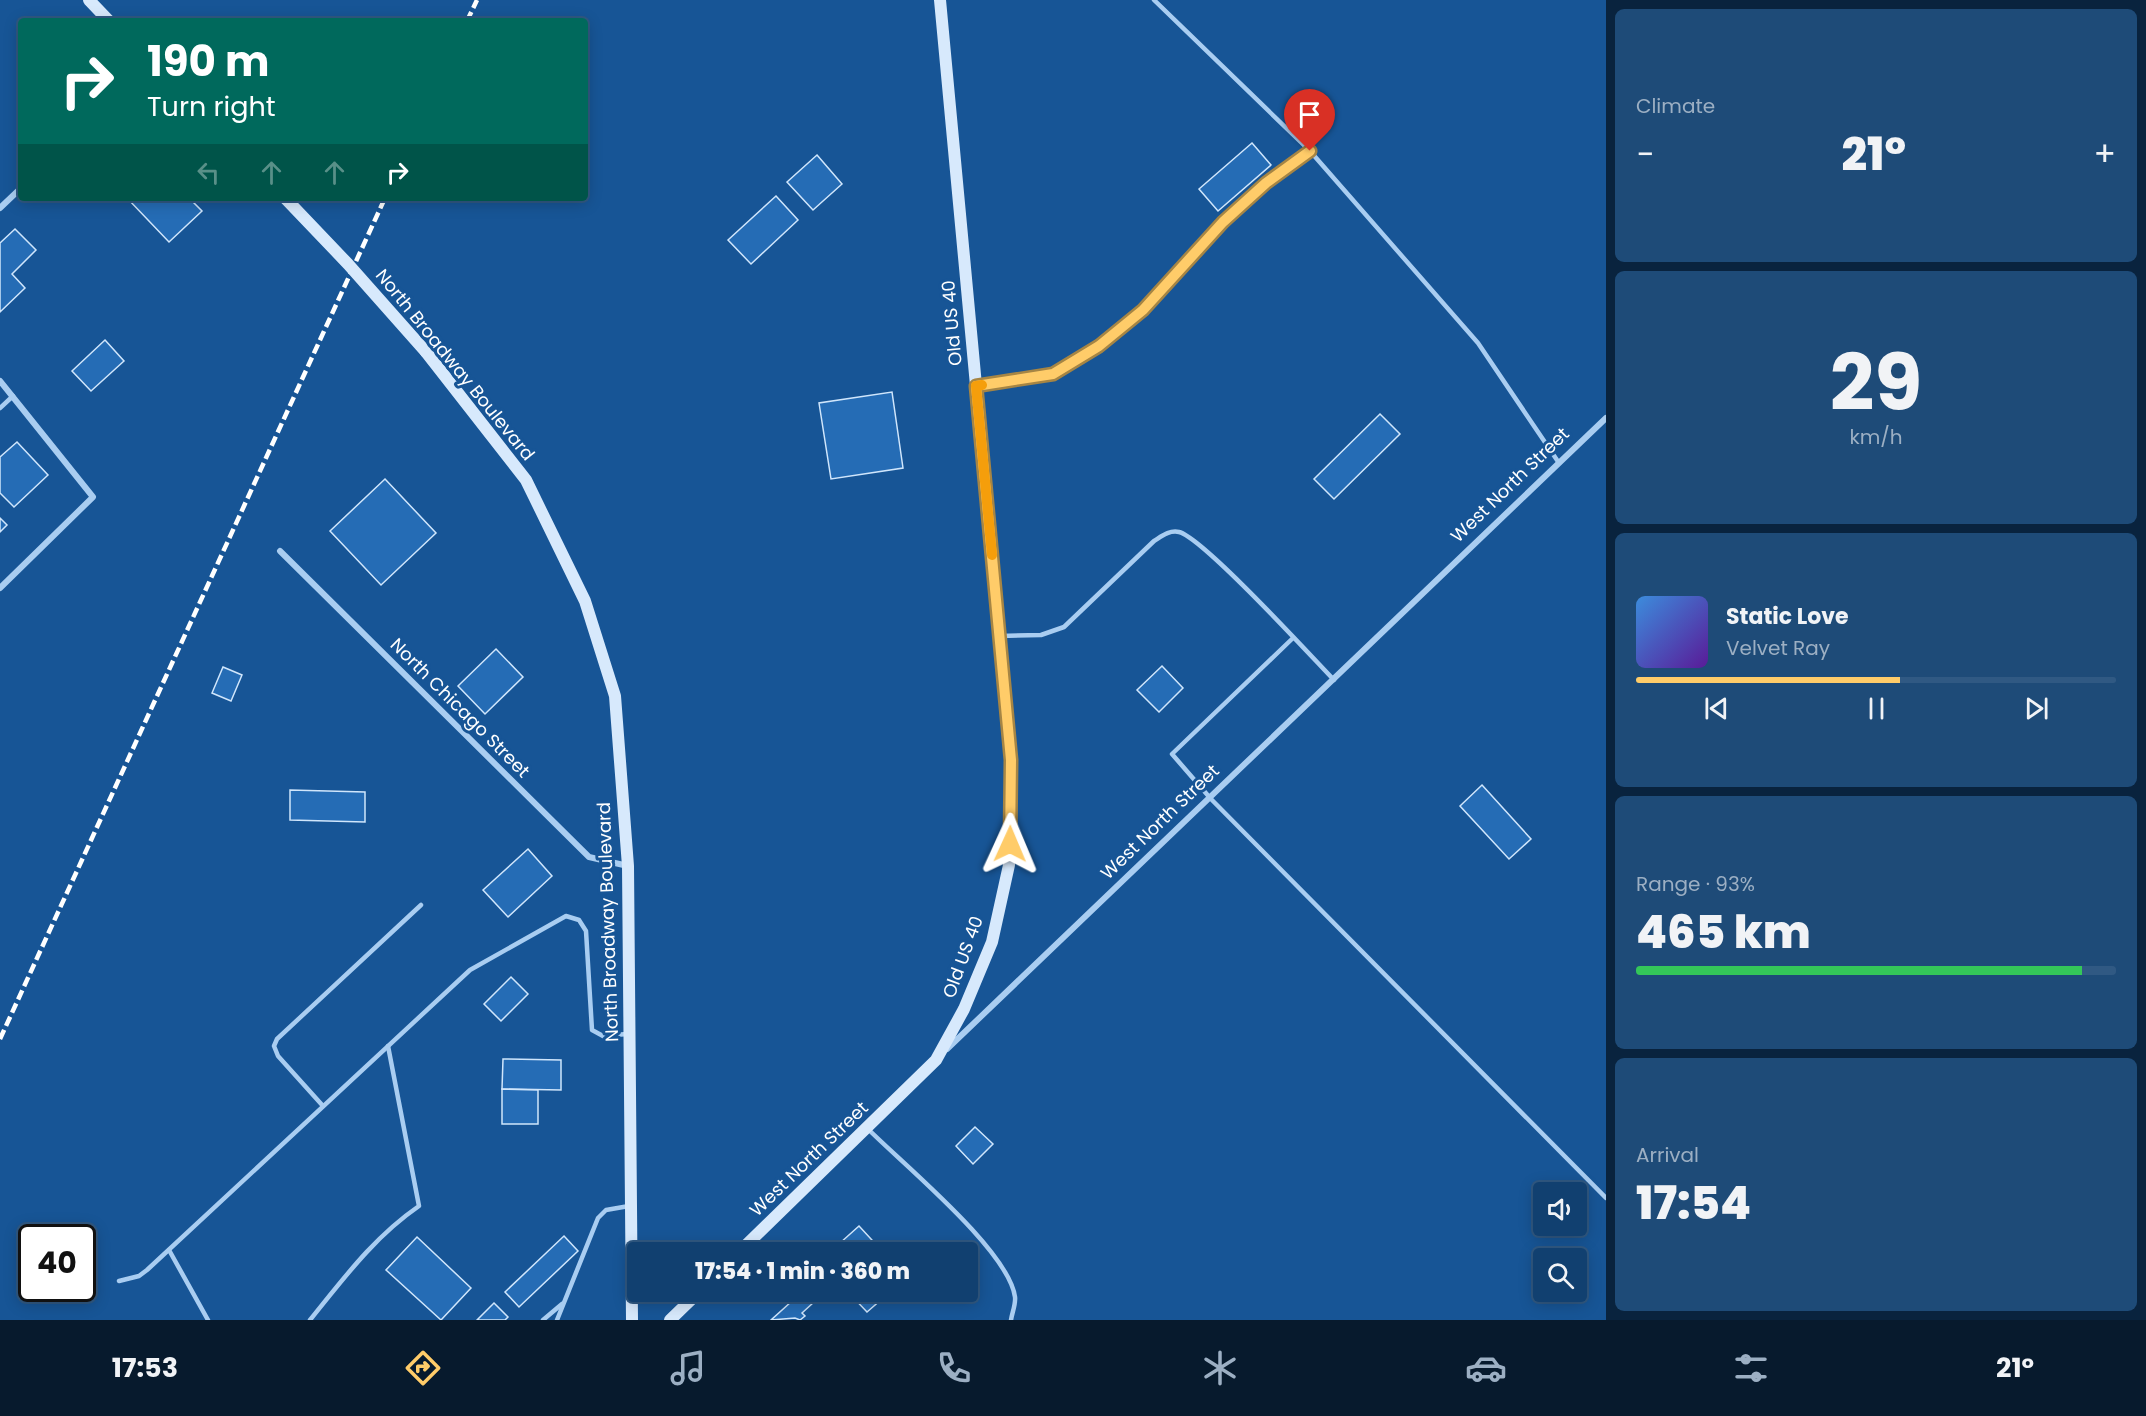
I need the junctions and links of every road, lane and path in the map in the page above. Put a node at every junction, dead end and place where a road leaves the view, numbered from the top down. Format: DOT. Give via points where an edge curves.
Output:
graph roads {
  1 [pos="89,0"];
  2 [pos="940,0"];
  3 [pos="1154,0"];
  4 [pos="106,18"];
  5 [pos="1310,151"];
  6 [pos="18,191"];
  7 [pos="288,201"];
  8 [pos="0,208"];
  9 [pos="0,381"];
  10 [pos="976,386"];
  11 [pos="13,396"];
  12 [pos="0,408"];
  13 [pos="1606,418"];
  14 [pos="1559,463"];
  15 [pos="280,551"];
  16 [pos="0,588"];
  17 [pos="999,636"];
  18 [pos="1293,638"];
  19 [pos="1334,680"];
  20 [pos="1210,799"];
  21 [pos="628,866"];
  22 [pos="422,905"];
  23 [pos="630,1034"];
  24 [pos="388,1046"];
  25 [pos="936,1060"];
  26 [pos="323,1106"];
  27 [pos="867,1127"];
  28 [pos="1606,1198"];
  29 [pos="631,1206"];
  30 [pos="749,1242"];
  31 [pos="169,1250"];
  32 [pos="119,1281"];
  33 [pos="564,1302"];
  34 [pos="689,1302"];
  35 [pos="208,1320"];
  36 [pos="310,1320"];
  37 [pos="543,1320"];
  38 [pos="557,1320"];
  39 [pos="632,1320"];
  40 [pos="670,1320"];
  41 [pos="1011,1320"];
  1 -- 4 [label="street"];
  2 -- 10 [label="street, Old US 40"];
  3 -- 5 [label="lane"];
  5 -- 10 [label="lane" via="1266,183 1223,222 1143,310 1099,346 1053,374"];
  5 -- 14 [label="lane" via="1478,343"];
  6 -- 8 [label="street"];
  7 -- 21 [label="street, North Broadway Boulevard, bridge" via="426,352 526,480 585,601 615,696"];
  9 -- 11 [label="street"];
  10 -- 17 [label="street, Old US 40"];
  11 -- 12 [label="lane"];
  11 -- 16 [label="street" via="93,497"];
  13 -- 14 [label="street, West North Street"];
  14 -- 19 [label="street, West North Street"];
  15 -- 21 [label="street, North Chicago Street" via="589,857"];
  17 -- 18 [label="lane" via="1041,635 1064,627 1154,542 1168,532 1180,532 1194,541"];
  17 -- 25 [label="street, Old US 40" via="1011,760 1009,864 992,942 964,1009"];
  18 -- 19 [label="lane"];
  18 -- 20 [label="lane" via="1172,754"];
  19 -- 20 [label="street, West North Street"];
  20 -- 25 [label="street, West North Street"];
  20 -- 28 [label="lane"];
  21 -- 23 [label="street, North Broadway Boulevard"];
  22 -- 26 [label="lane" via="277,1039 274,1046 278,1056"];
  23 -- 24 [label="lane" via="603,1036 592,1030 586,931 579,920 566,916 470,970"];
  23 -- 29 [label="street, North Broadway Boulevard"];
  24 -- 26 [label="lane"];
  24 -- 36 [label="lane" via="419,1206 368,1248"];
  25 -- 27 [label="street, West North Street"];
  26 -- 31 [label="lane"];
  27 -- 30 [label="street, West North Street"];
  27 -- 41 [label="lane" via="999,1260 1016,1299"];
  29 -- 33 [label="lane" via="606,1210 598,1218"];
  29 -- 39 [label="street, North Broadway Boulevard"];
  31 -- 32 [label="lane" via="139,1276"];
  31 -- 35 [label="lane"];
  33 -- 37 [label="lane"];
  33 -- 38 [label="lane"];
  34 -- 40 [label="street"];
}
